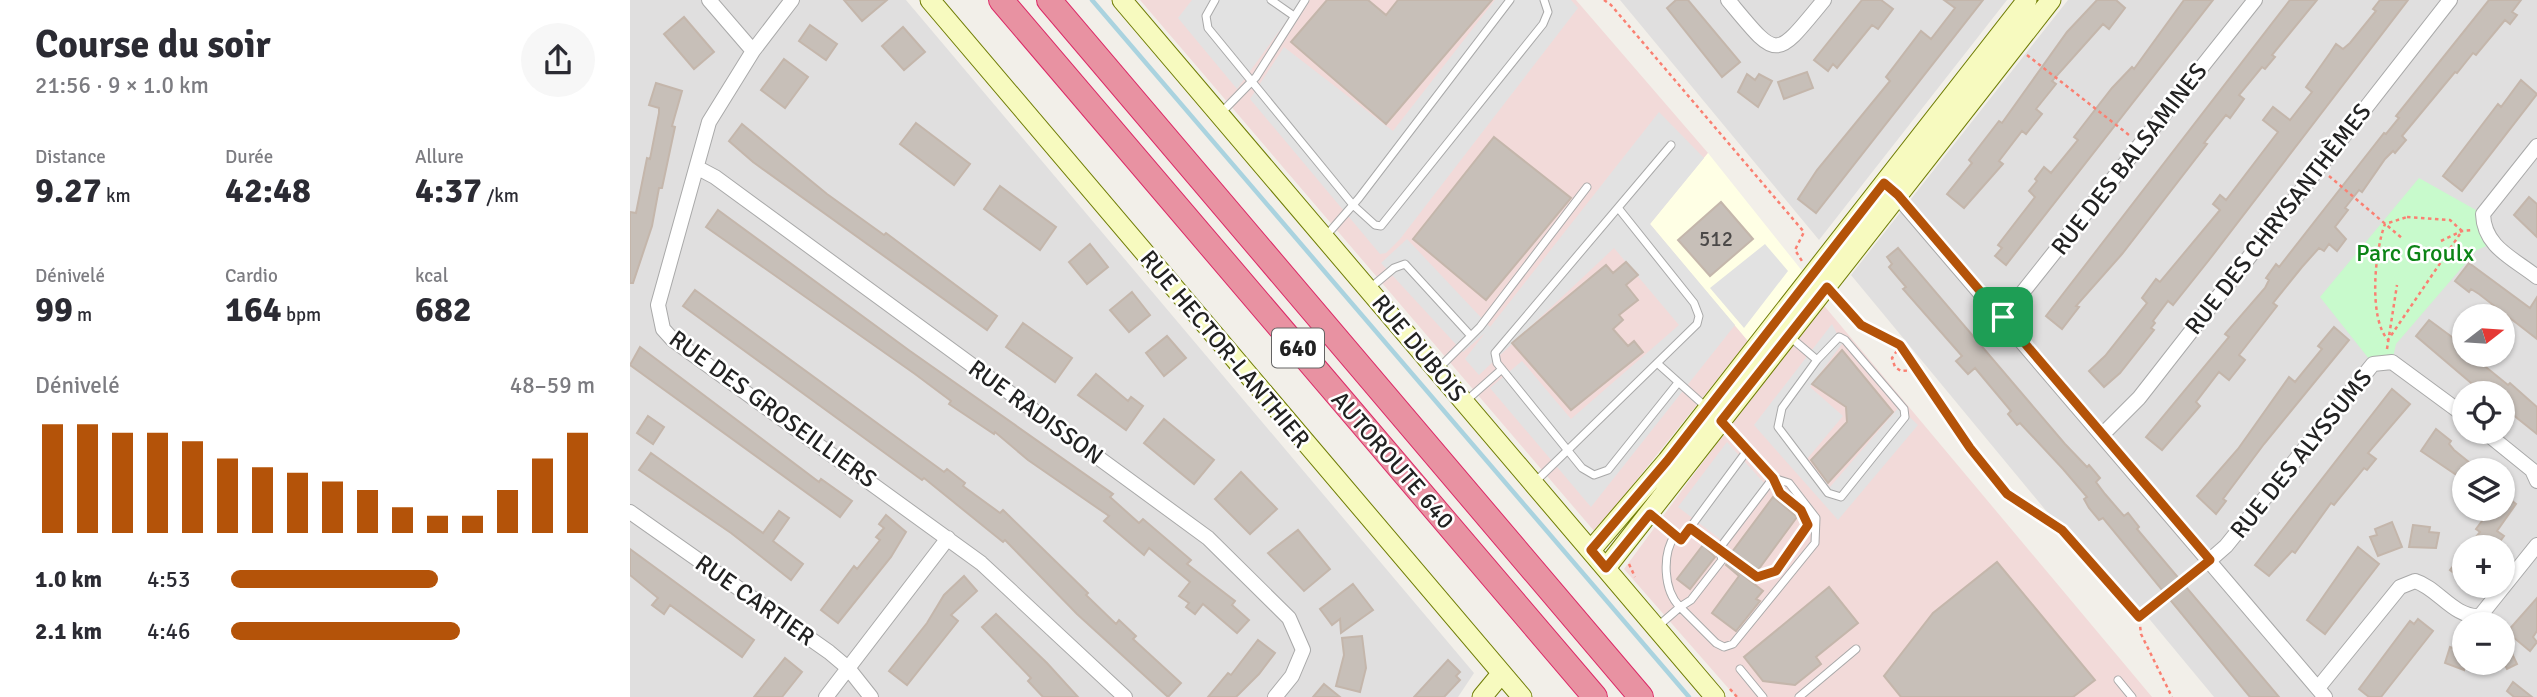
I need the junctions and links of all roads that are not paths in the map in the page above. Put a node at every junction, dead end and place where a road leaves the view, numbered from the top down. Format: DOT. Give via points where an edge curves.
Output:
graph roads {
  1 [pos="709,0"];
  2 [pos="792,0"];
  3 [pos="930,0"];
  4 [pos="1001,0"];
  5 [pos="1049,0"];
  6 [pos="1122,0"];
  7 [pos="1215,0"];
  8 [pos="1271,0"];
  9 [pos="1305,0"];
  10 [pos="1510,0"];
  11 [pos="1544,0"];
  12 [pos="1728,0"];
  13 [pos="1824,0"];
  14 [pos="2027,0"];
  15 [pos="2050,0"];
  16 [pos="2255,0"];
  17 [pos="2447,1"];
  18 [pos="1294,16"];
  19 [pos="753,51"];
  20 [pos="1252,82"];
  21 [pos="1220,114"];
  22 [pos="1671,145"];
  23 [pos="2537,146"];
  24 [pos="698,168"];
  25 [pos="1587,187"];
  26 [pos="1891,189"];
  27 [pos="1353,205"];
  28 [pos="1619,209"];
  29 [pos="1324,237"];
  30 [pos="2537,277"];
  31 [pos="1369,289"];
  32 [pos="2003,317"];
  33 [pos="1781,329"];
  34 [pos="1471,336"];
  35 [pos="1817,360"];
  36 [pos="1657,363"];
  37 [pos="1502,369"];
  38 [pos="1437,370"];
  39 [pos="1678,384"];
  40 [pos="1465,402"];
  41 [pos="2452,405"];
  42 [pos="1714,415"];
  43 [pos="2103,434"];
  44 [pos="2500,444"];
  45 [pos="1568,450"];
  46 [pos="1746,452"];
  47 [pos="1773,478"];
  48 [pos="2537,481"];
  49 [pos="1534,484"];
  50 [pos="630,512"];
  51 [pos="1650,514"];
  52 [pos="1690,528"];
  53 [pos="1675,534"];
  54 [pos="948,538"];
  55 [pos="2537,545"];
  56 [pos="1591,550"];
  57 [pos="1718,550"];
  58 [pos="2210,560"];
  59 [pos="1606,568"];
  60 [pos="1680,607"];
  61 [pos="1656,628"];
  62 [pos="1856,649"];
  63 [pos="848,668"];
  64 [pos="1740,669"];
  65 [pos="1501,674"];
  66 [pos="2118,680"];
  67 [pos="2322,693"];
  68 [pos="1516,695"];
  69 [pos="826,697"];
  70 [pos="871,697"];
  71 [pos="1125,697"];
  72 [pos="1275,697"];
  73 [pos="1482,697"];
  74 [pos="1595,697"];
  75 [pos="1641,697"];
  76 [pos="1715,697"];
  77 [pos="1763,697"];
  78 [pos="1799,697"];
  79 [pos="2132,697"];
  1 -- 19 [label="street"];
  2 -- 19 [label="street, RUE DES GROSEILLIERS"];
  3 -- 65 [label="street, RUE HECTOR-LANTHIER"];
  4 -- 74 [label="highway, AUTOROUTE 640 / 640"];
  5 -- 75 [label="highway, AUTOROUTE 640 / 640"];
  6 -- 21 [label="street, RUE DUBOIS"];
  7 -- 20 [label="lane" via="1206,16 1208,29"];
  8 -- 18 [label="lane"];
  9 -- 18 [label="lane"];
  10 -- 27 [label="lane"];
  11 -- 27 [label="lane" via="1548,12 1544,24 1385,223 1375,225"];
  12 -- 13 [label="street" via="1763,43 1776,46 1788,43"];
  14 -- 26 [label="street"];
  15 -- 26 [label="street"];
  16 -- 32 [label="street, RUE DES BALSAMINES"];
  17 -- 43 [label="street, RUE DES CHRYSANTHÈMES" via="2139,398"];
  18 -- 20 [label="lane"];
  19 -- 24 [label="street, RUE DES GROSEILLIERS" via="709,122"];
  20 -- 21 [label="lane"];
  20 -- 27 [label="lane"];
  21 -- 29 [label="street, RUE DUBOIS"];
  22 -- 28 [label="lane"];
  23 -- 30 [label="street" via="2483,214 2483,229 2491,244"];
  24 -- 54 [label="street, RUE DES GROSEILLIERS" via="658,305 663,329"];
  24 -- 72 [label="street, RUE RADISSON" via="1209,538 1289,618 1303,650 1292,676"];
  25 -- 34 [label="lane"];
  26 -- 32 [label="street"];
  26 -- 33 [label="street"];
  27 -- 29 [label="lane"];
  28 -- 36 [label="lane" via="1695,303 1699,316 1697,324"];
  28 -- 37 [label="lane" via="1498,348 1497,363"];
  29 -- 31 [label="street, RUE DUBOIS"];
  31 -- 34 [label="lane" via="1405,264"];
  31 -- 38 [label="street, RUE DUBOIS"];
  32 -- 43 [label="street"];
  33 -- 35 [label="lane"];
  33 -- 42 [label="street"];
  34 -- 38 [label="lane"];
  35 -- 35 [label="lane" via="1782,408 1778,427 1828,494 1841,497 1905,418 1904,409 1845,340 1833,341"];
  36 -- 39 [label="lane"];
  36 -- 45 [label="lane"];
  37 -- 40 [label="lane"];
  37 -- 45 [label="lane"];
  38 -- 40 [label="street, RUE DUBOIS"];
  39 -- 42 [label="lane"];
  39 -- 45 [label="lane" via="1603,474 1588,472"];
  40 -- 49 [label="street, RUE DUBOIS"];
  41 -- 58 [label="street, RUE DES ALYSSUMS" via="2392,362 2373,364"];
  42 -- 46 [label="lane"];
  42 -- 51 [label="street"];
  42 -- 56 [label="street"];
  43 -- 58 [label="street"];
  44 -- 48 [label="street" via="2532,470"];
  45 -- 49 [label="lane"];
  46 -- 47 [label="lane"];
  46 -- 52 [label="lane"];
  47 -- 57 [label="lane"];
  47 -- 57 [label="lane" via="1780,493 1806,516 1808,525 1776,571 1757,577"];
  47 -- 60 [label="lane" via="1788,483 1815,518 1815,544 1733,644 1724,647 1716,643"];
  49 -- 56 [label="street, RUE DUBOIS"];
  50 -- 63 [label="street, RUE CARTIER"];
  51 -- 53 [label="lane"];
  51 -- 59 [label="street"];
  52 -- 53 [label="lane" via="1681,540"];
  52 -- 57 [label="lane"];
  53 -- 60 [label="lane" via="1666,550 1668,587"];
  54 -- 63 [label="street"];
  54 -- 71 [label="street, RUE DES GROSEILLIERS"];
  55 -- 67 [label="street" via="2480,616 2464,615 2424,583 2400,587"];
  56 -- 59 [label="street, RUE DUBOIS"];
  57 -- 60 [label="lane" via="1722,560 1691,600"];
  58 -- 67 [label="street"];
  59 -- 61 [label="street, RUE DUBOIS"];
  60 -- 61 [label="lane"];
  61 -- 76 [label="street, RUE DUBOIS"];
  62 -- 78 [label="lane"];
  63 -- 69 [label="street"];
  63 -- 70 [label="street, RUE CARTIER"];
  64 -- 77 [label="lane"];
  65 -- 68 [label="street, RUE HECTOR-LANTHIER"];
  65 -- 73 [label="street"];
  66 -- 79 [label="lane"];
}
